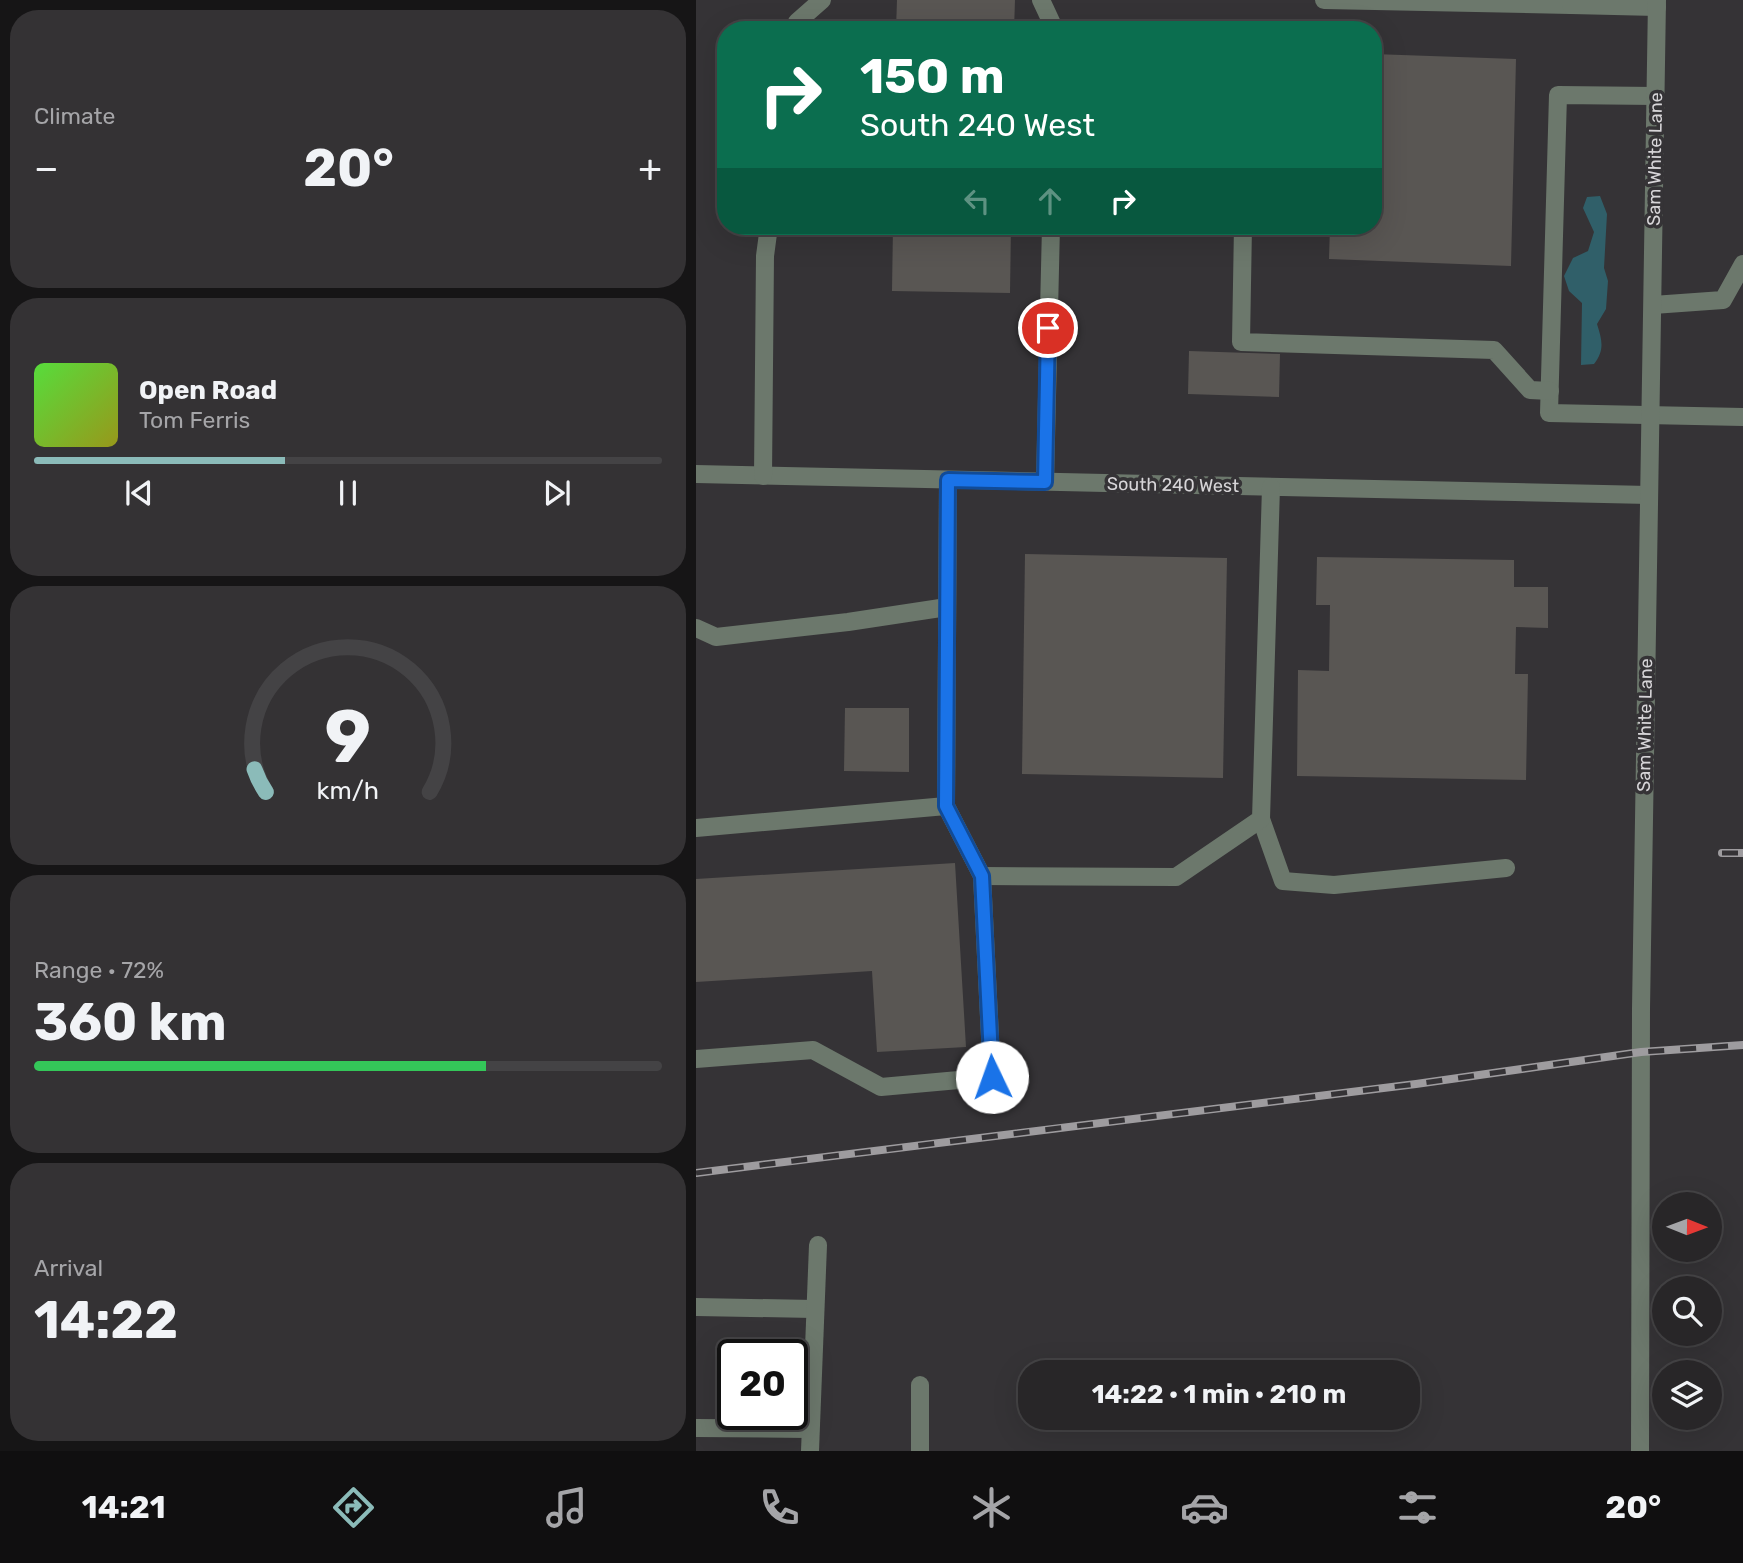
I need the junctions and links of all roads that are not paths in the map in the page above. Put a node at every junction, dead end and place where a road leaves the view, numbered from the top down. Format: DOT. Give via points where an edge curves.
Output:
graph roads {
  1 [pos="822,0"];
  2 [pos="1041,0"];
  3 [pos="1324,0"];
  4 [pos="1571,3"];
  5 [pos="1657,3"];
  6 [pos="798,21"];
  7 [pos="1051,21"];
  8 [pos="1656,96"];
  9 [pos="768,235"];
  10 [pos="1051,235"];
  11 [pos="1243,235"];
  12 [pos="1742,264"];
  13 [pos="1653,305"];
  14 [pos="1550,391"];
  15 [pos="1651,415"];
  16 [pos="1742,417"];
  17 [pos="696,474"];
  18 [pos="763,476"];
  19 [pos="948,480"];
  20 [pos="1045,482"];
  21 [pos="1271,487"];
  22 [pos="1649,495"];
  23 [pos="947,607"];
  24 [pos="696,628"];
  25 [pos="946,806"];
  26 [pos="1261,819"];
  27 [pos="696,828"];
  28 [pos="1506,868"];
  29 [pos="982,876"];
  30 [pos="696,1059"];
  31 [pos="818,1245"];
  32 [pos="696,1307"];
  33 [pos="814,1308"];
  34 [pos="919,1385"];
  35 [pos="696,1428"];
  36 [pos="810,1429"];
  37 [pos="810,1451"];
  38 [pos="920,1451"];
  39 [pos="1640,1451"];
  1 -- 6 [label="street"];
  2 -- 7 [label="street"];
  3 -- 4 [label="street"];
  4 -- 5 [label="street"];
  5 -- 8 [label="street, Sam White Lane"];
  8 -- 13 [label="street, Sam White Lane"];
  8 -- 14 [label="street" via="1558,95"];
  9 -- 18 [label="street"];
  10 -- 20 [label="street"];
  11 -- 14 [label="street" via="1241,342 1494,351 1530,390"];
  12 -- 13 [label="street" via="1723,300"];
  13 -- 15 [label="street, Sam White Lane"];
  14 -- 15 [label="street" via="1549,413"];
  15 -- 16 [label="street"];
  15 -- 22 [label="street, Sam White Lane"];
  17 -- 18 [label="street, South 240 West"];
  18 -- 19 [label="street, South 240 West"];
  19 -- 20 [label="street, South 240 West"];
  19 -- 23 [label="street"];
  20 -- 21 [label="street, South 240 West"];
  21 -- 22 [label="street, South 240 West"];
  21 -- 26 [label="street"];
  22 -- 39 [label="street, Sam White Lane"];
  23 -- 24 [label="street" via="716,637"];
  23 -- 25 [label="street"];
  25 -- 27 [label="street"];
  25 -- 29 [label="street"];
  26 -- 28 [label="street" via="1283,881 1334,885"];
  26 -- 29 [label="street" via="1176,877"];
  29 -- 30 [label="street" via="992,1077 881,1087 813,1049"];
  31 -- 33 [label="street"];
  32 -- 33 [label="street"];
  33 -- 36 [label="street"];
  34 -- 38 [label="street"];
  35 -- 36 [label="street"];
  36 -- 37 [label="street"];
}
